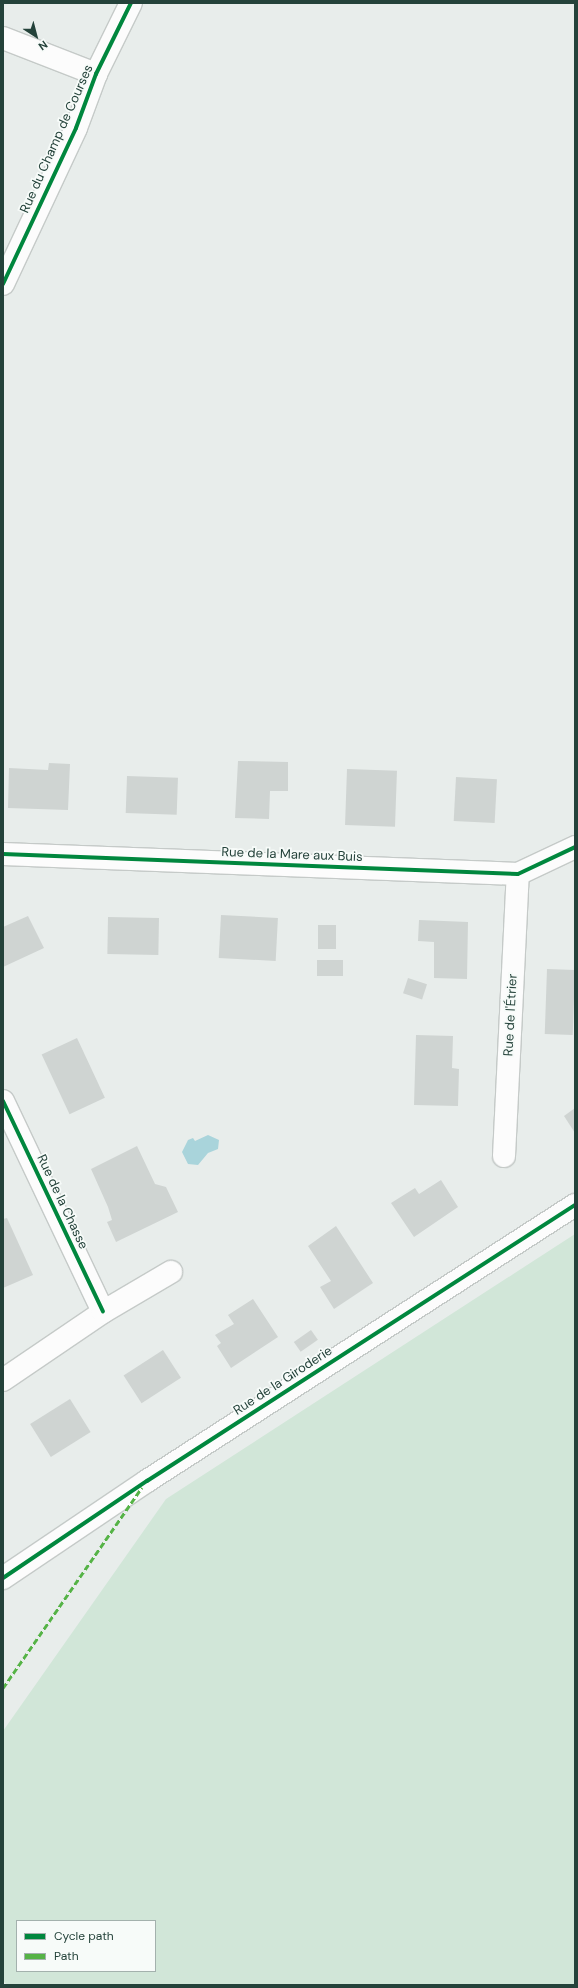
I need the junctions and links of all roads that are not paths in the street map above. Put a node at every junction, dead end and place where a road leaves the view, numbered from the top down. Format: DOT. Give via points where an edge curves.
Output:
graph roads {
  1 [pos="132,3"];
  2 [pos="3,38"];
  3 [pos="96,74"];
  4 [pos="3,284"];
  5 [pos="575,847"];
  6 [pos="3,854"];
  7 [pos="518,874"];
  8 [pos="3,1101"];
  9 [pos="504,1156"];
  10 [pos="575,1205"];
  11 [pos="171,1272"];
  12 [pos="103,1312"];
  13 [pos="3,1380"];
  14 [pos="3,1578"];
  1 -- 3 [label="street, Rue du Champ de Courses"];
  2 -- 3 [label="street"];
  3 -- 4 [label="street, Rue du Champ de Courses" via="76,128"];
  5 -- 7 [label="street, Rue de la Mare aux Buis"];
  6 -- 7 [label="street, Rue de la Mare aux Buis"];
  7 -- 9 [label="street, Rue de l'Étrier"];
  8 -- 12 [label="street, Rue de la Chasse"];
  10 -- 14 [label="street, Rue de la Giroderie" via="154,1477"];
  11 -- 12 [label="street"];
  12 -- 13 [label="street"];
}
